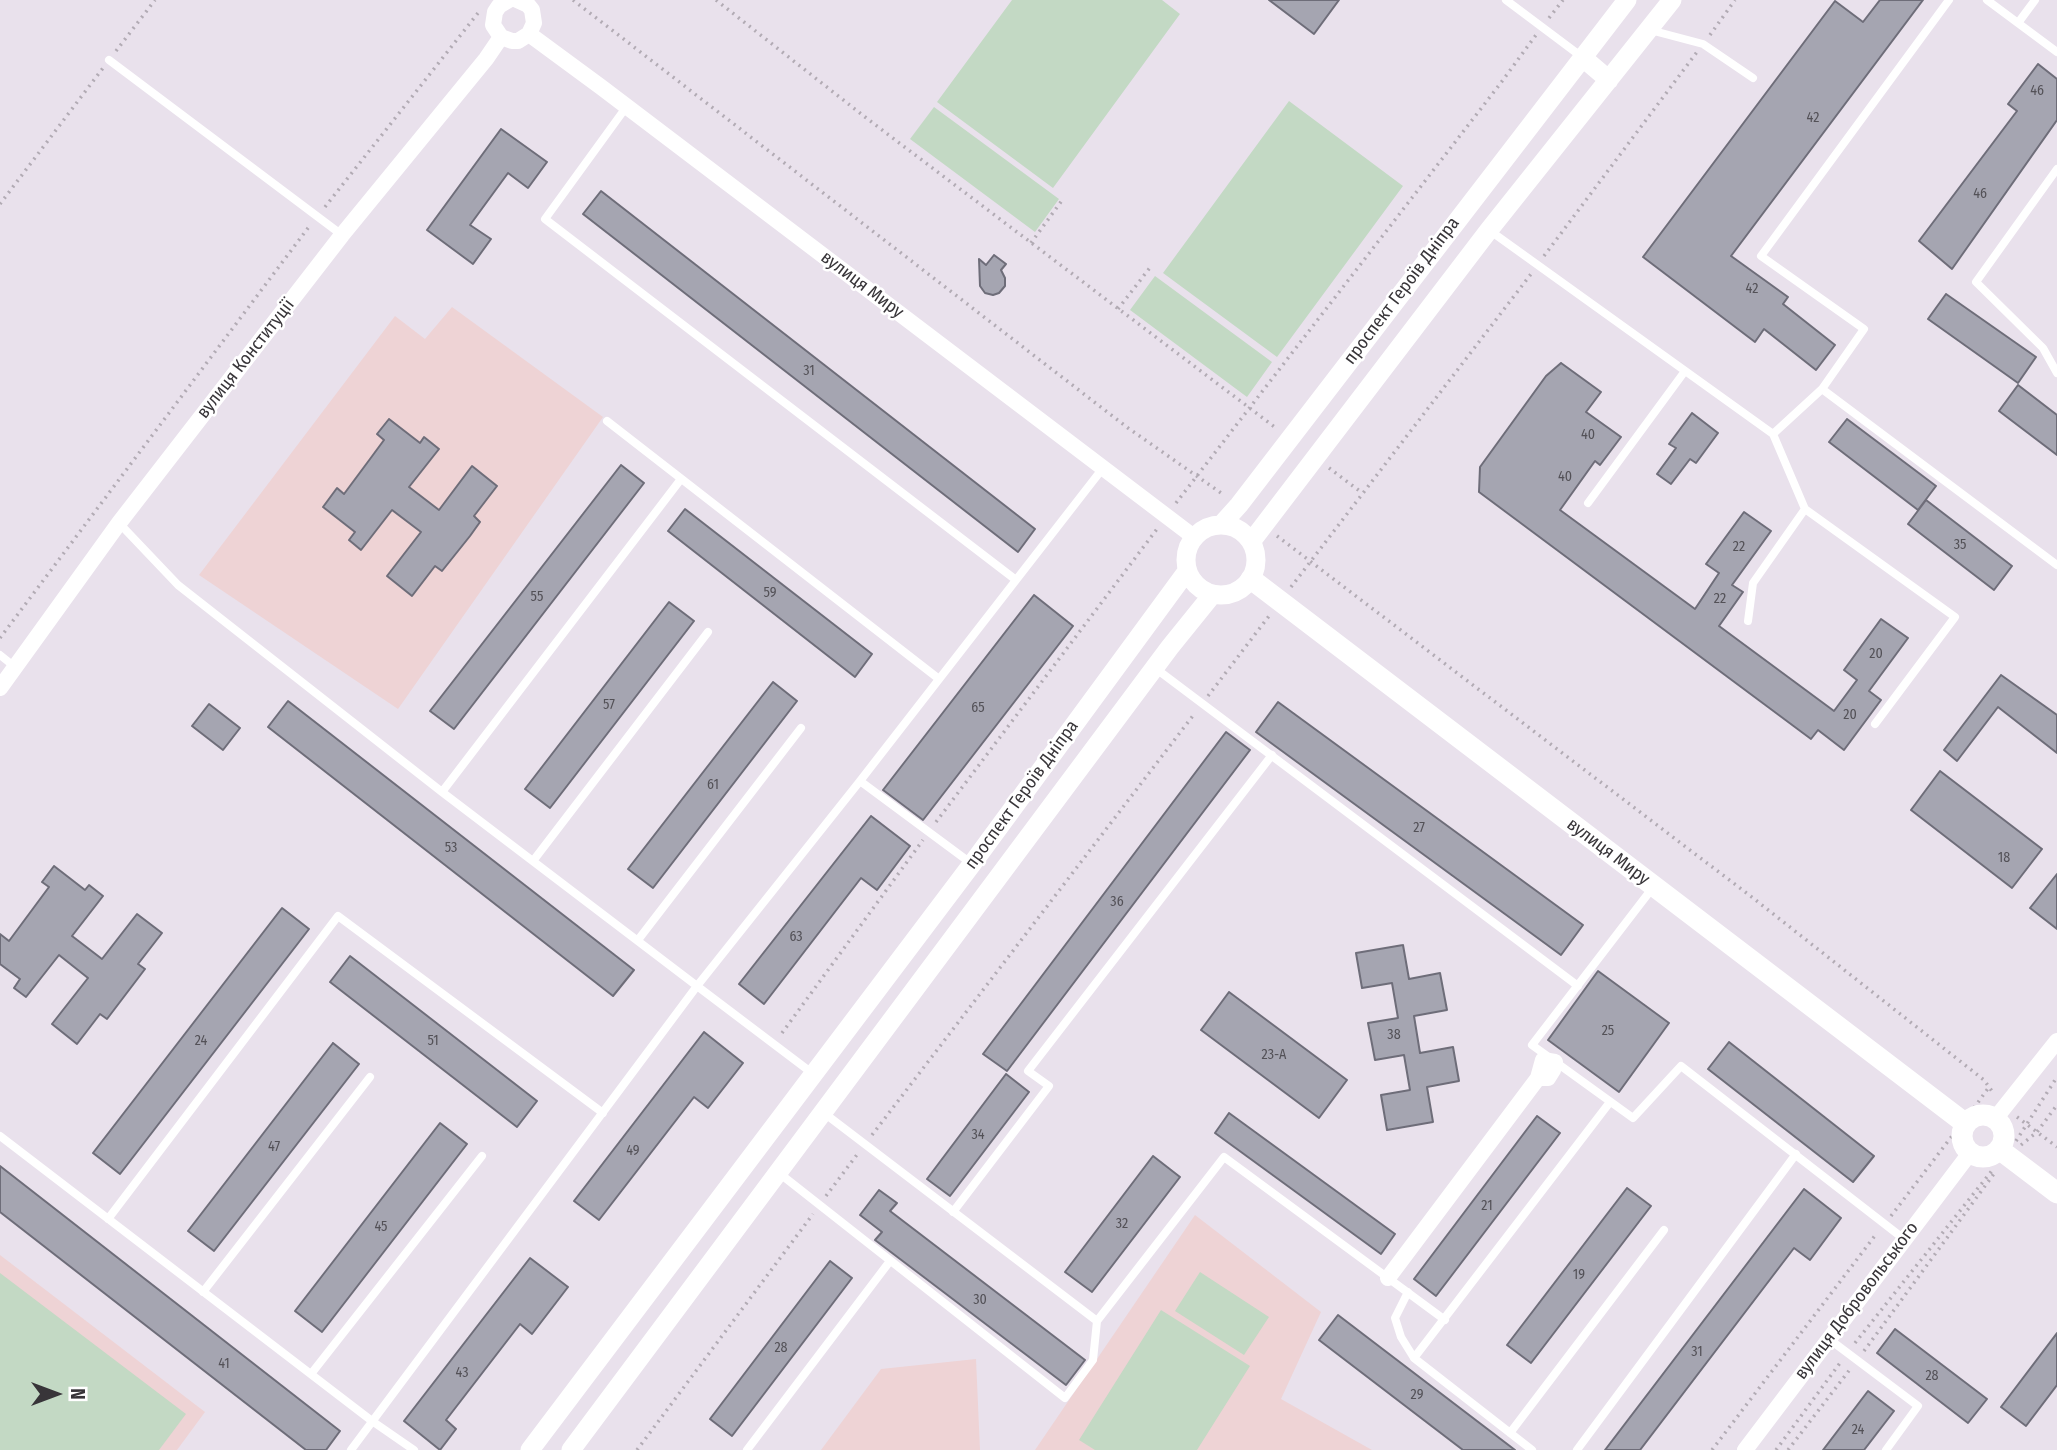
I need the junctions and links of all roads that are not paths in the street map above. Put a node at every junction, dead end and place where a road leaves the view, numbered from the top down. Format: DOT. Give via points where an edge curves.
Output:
graph roads {
  1 [pos="1506,0"];
  2 [pos="1627,0"];
  3 [pos="1672,0"];
  4 [pos="1949,0"];
  5 [pos="2035,0"];
  6 [pos="1990,1"];
  7 [pos="526,2"];
  8 [pos="495,4"];
  9 [pos="2018,23"];
  10 [pos="1649,29"];
  11 [pos="529,34"];
  12 [pos="500,37"];
  13 [pos="2057,52"];
  14 [pos="1582,57"];
  15 [pos="109,60"];
  16 [pos="1753,78"];
  17 [pos="1609,80"];
  18 [pos="627,106"];
  19 [pos="2057,169"];
  20 [pos="1489,230"];
  21 [pos="342,235"];
  22 [pos="1685,371"];
  23 [pos="2057,373"];
  24 [pos="1822,388"];
  25 [pos="607,421"];
  26 [pos="1773,434"];
  27 [pos="1103,468"];
  28 [pos="681,479"];
  29 [pos="1588,503"];
  30 [pos="1805,509"];
  31 [pos="119,523"];
  32 [pos="1221,525"];
  33 [pos="1257,534"];
  34 [pos="1194,537"];
  35 [pos="2057,565"];
  36 [pos="1187,570"];
  37 [pos="1251,579"];
  38 [pos="1016,580"];
  39 [pos="1212,595"];
  40 [pos="1748,621"];
  41 [pos="708,632"];
  42 [pos="0,655"];
  43 [pos="15,667"];
  44 [pos="1155,668"];
  45 [pos="939,678"];
  46 [pos="0,688"];
  47 [pos="1875,724"];
  48 [pos="802,727"];
  49 [pos="1272,755"];
  50 [pos="860,781"];
  51 [pos="442,792"];
  52 [pos="533,861"];
  53 [pos="972,864"];
  54 [pos="1654,887"];
  55 [pos="638,940"];
  56 [pos="697,986"];
  57 [pos="1578,986"];
  58 [pos="856,1017"];
  59 [pos="880,1037"];
  60 [pos="2057,1041"];
  61 [pos="1555,1062"];
  62 [pos="812,1073"];
  63 [pos="370,1077"];
  64 [pos="1610,1102"];
  65 [pos="603,1113"];
  66 [pos="824,1113"];
  67 [pos="2000,1113"];
  68 [pos="1964,1123"];
  69 [pos="0,1136"];
  70 [pos="2003,1152"];
  71 [pos="1970,1153"];
  72 [pos="1796,1154"];
  73 [pos="482,1156"];
  74 [pos="779,1173"];
  75 [pos="2057,1193"];
  76 [pos="953,1212"];
  77 [pos="108,1219"];
  78 [pos="1664,1230"];
  79 [pos="1904,1239"];
  80 [pos="890,1261"];
  81 [pos="1388,1278"];
  82 [pos="203,1292"];
  83 [pos="1408,1292"];
  84 [pos="646,1294"];
  85 [pos="673,1315"];
  86 [pos="1445,1320"];
  87 [pos="1097,1321"];
  88 [pos="1829,1339"];
  89 [pos="1414,1358"];
  90 [pos="311,1374"];
  91 [pos="372,1421"];
  92 [pos="1510,1433"];
  93 [pos="351,1450"];
  94 [pos="414,1450"];
  95 [pos="530,1450"];
  96 [pos="571,1450"];
  97 [pos="747,1450"];
  98 [pos="1532,1450"];
  99 [pos="1577,1450"];
  100 [pos="1745,1450"];
  101 [pos="1886,1450"];
  1 -- 14 [label="lane"];
  2 -- 14 [label="street, проспект Героїв Дніпра"];
  3 -- 10 [label="street, проспект Героїв Дніпра"];
  4 -- 24 [label="lane" via="1761,256 1864,329"];
  5 -- 9 [label="lane"];
  6 -- 9 [label="lane"];
  7 -- 11 [label="street" via="534,23"];
  8 -- 12 [label="street" via="493,25"];
  9 -- 13 [label="lane"];
  10 -- 16 [label="lane" via="1703,44"];
  10 -- 17 [label="street, проспект Героїв Дніпра"];
  11 -- 12 [label="street" via="518,41"];
  11 -- 18 [label="street, вулиця Миру"];
  12 -- 21 [label="street, вулиця Конституції"];
  14 -- 17 [label="street"];
  14 -- 32 [label="street, проспект Героїв Дніпра"];
  15 -- 21 [label="lane"];
  17 -- 20 [label="street, проспект Героїв Дніпра"];
  18 -- 27 [label="street, вулиця Миру"];
  18 -- 38 [label="lane" via="545,219"];
  19 -- 23 [label="lane" via="1976,282 2043,348"];
  20 -- 22 [label="lane"];
  20 -- 33 [label="street, проспект Героїв Дніпра"];
  21 -- 31 [label="street, вулиця Конституції"];
  22 -- 26 [label="lane"];
  22 -- 29 [label="lane"];
  24 -- 26 [label="lane"];
  24 -- 35 [label="lane"];
  25 -- 28 [label="lane"];
  26 -- 30 [label="lane"];
  27 -- 34 [label="street, вулиця Миру"];
  27 -- 38 [label="lane"];
  28 -- 45 [label="lane"];
  28 -- 51 [label="lane"];
  30 -- 40 [label="lane" via="1753,583"];
  30 -- 47 [label="lane" via="1955,617"];
  31 -- 43 [label="street, вулиця Конституції"];
  31 -- 51 [label="lane" via="178,585"];
  32 -- 33 [label="street"];
  32 -- 34 [label="street"];
  33 -- 37 [label="street"];
  34 -- 36 [label="street" via="1185,559"];
  36 -- 39 [label="street" via="1192,581"];
  36 -- 53 [label="street, проспект Героїв Дніпра"];
  37 -- 39 [label="street" via="1234,593"];
  37 -- 54 [label="main road, вулиця Миру"];
  38 -- 45 [label="lane"];
  39 -- 44 [label="street, проспект Героїв Дніпра"];
  41 -- 52 [label="lane"];
  42 -- 43 [label="lane"];
  43 -- 46 [label="street, вулиця Конституції"];
  44 -- 49 [label="lane"];
  44 -- 59 [label="street, проспект Героїв Дніпра"];
  45 -- 50 [label="lane"];
  48 -- 55 [label="lane"];
  49 -- 57 [label="lane"];
  49 -- 76 [label="lane" via="1028,1071 1049,1086"];
  50 -- 53 [label="lane"];
  50 -- 56 [label="lane"];
  51 -- 52 [label="lane"];
  52 -- 55 [label="lane"];
  53 -- 58 [label="street, проспект Героїв Дніпра"];
  54 -- 57 [label="lane"];
  54 -- 68 [label="main road, вулиця Миру"];
  55 -- 56 [label="lane"];
  56 -- 62 [label="lane"];
  56 -- 65 [label="lane"];
  57 -- 61 [label="lane" via="1532,1045"];
  58 -- 59 [label="street"];
  58 -- 62 [label="street, проспект Героїв Дніпра"];
  59 -- 66 [label="street, проспект Героїв Дніпра"];
  60 -- 67 [label="street"];
  61 -- 64 [label="lane"];
  61 -- 81 [label="street" via="1548,1078 1538,1078"];
  62 -- 84 [label="street, проспект Героїв Дніпра"];
  63 -- 82 [label="lane"];
  64 -- 72 [label="lane" via="1633,1118 1681,1066"];
  64 -- 86 [label="lane"];
  65 -- 77 [label="lane" via="338,916"];
  65 -- 91 [label="lane"];
  66 -- 74 [label="street, проспект Героїв Дніпра"];
  66 -- 76 [label="lane"];
  67 -- 68 [label="main road"];
  67 -- 70 [label="main road"];
  68 -- 71 [label="main road" via="1963,1142"];
  69 -- 77 [label="lane"];
  70 -- 71 [label="main road" via="1982,1157"];
  70 -- 75 [label="main road"];
  71 -- 79 [label="street, вулиця Добровольського"];
  72 -- 79 [label="lane"];
  72 -- 99 [label="lane"];
  73 -- 90 [label="lane"];
  74 -- 80 [label="lane"];
  74 -- 85 [label="street, проспект Героїв Дніпра"];
  76 -- 87 [label="lane"];
  77 -- 82 [label="lane"];
  78 -- 92 [label="lane"];
  79 -- 88 [label="street, вулиця Добровольського"];
  80 -- 87 [label="lane" via="1065,1398 1093,1360"];
  80 -- 97 [label="lane"];
  81 -- 83 [label="lane"];
  81 -- 87 [label="lane" via="1224,1157"];
  82 -- 90 [label="lane"];
  83 -- 86 [label="lane"];
  83 -- 89 [label="lane" via="1395,1318"];
  84 -- 85 [label="street"];
  84 -- 95 [label="street, проспект Героїв Дніпра"];
  85 -- 96 [label="street, проспект Героїв Дніпра"];
  86 -- 89 [label="lane"];
  88 -- 100 [label="street, вулиця Добровольського"];
  88 -- 101 [label="lane" via="1918,1406"];
  89 -- 92 [label="lane"];
  90 -- 91 [label="lane"];
  91 -- 93 [label="lane"];
  91 -- 94 [label="lane"];
  92 -- 98 [label="lane"];
}
